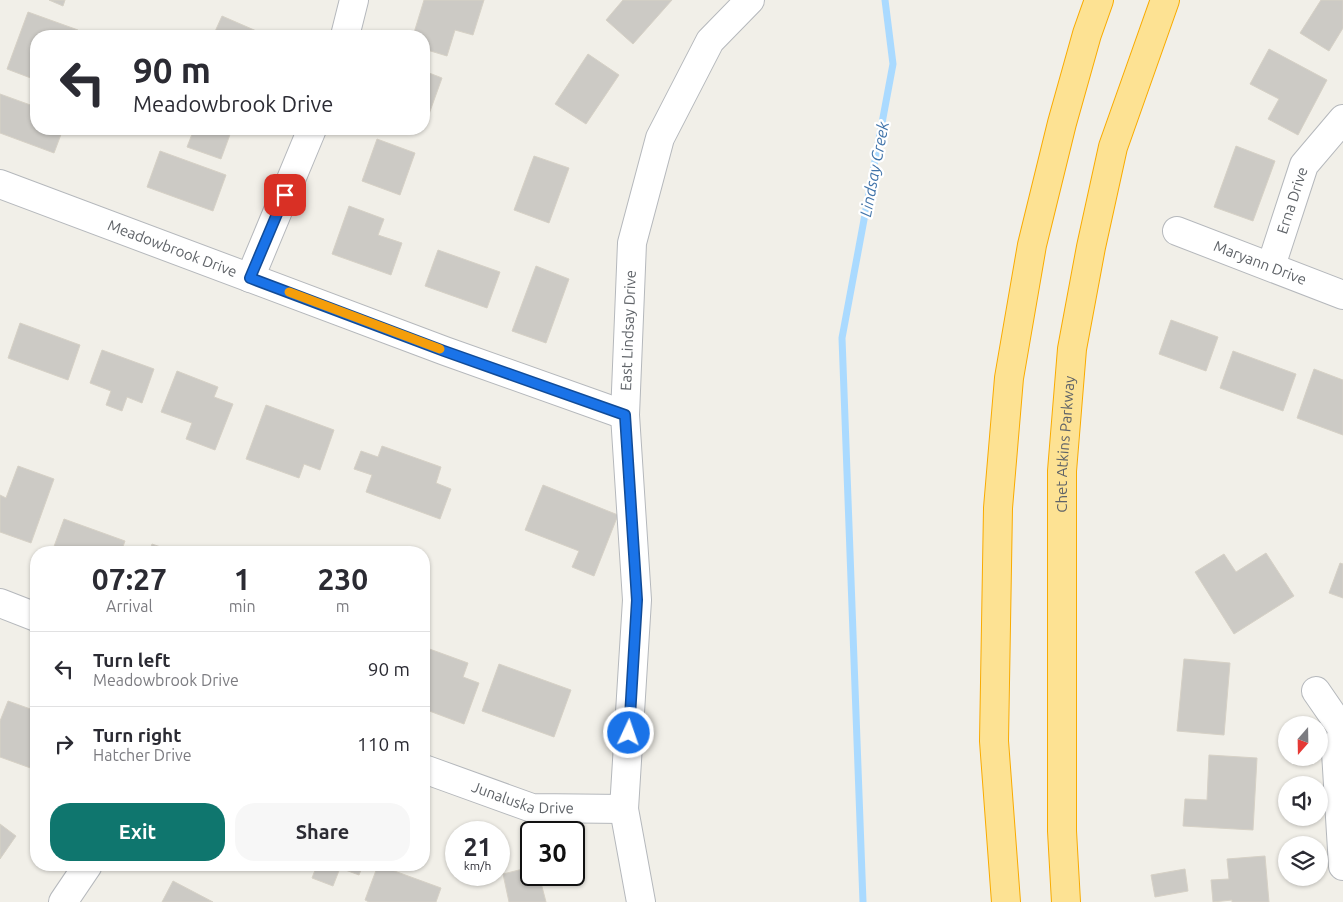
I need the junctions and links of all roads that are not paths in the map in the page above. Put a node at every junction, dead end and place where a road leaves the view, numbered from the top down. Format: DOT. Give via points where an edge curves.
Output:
graph roads {
  1 [pos="354,0"];
  2 [pos="750,0"];
  3 [pos="1100,0"];
  4 [pos="1165,0"];
  5 [pos="346,30"];
  6 [pos="1343,118"];
  7 [pos="310,135"];
  8 [pos="0,184"];
  9 [pos="1177,231"];
  10 [pos="1271,266"];
  11 [pos="250,278"];
  12 [pos="1343,294"];
  13 [pos="625,415"];
  14 [pos="0,603"];
  15 [pos="30,615"];
  16 [pos="1316,690"];
  17 [pos="1343,730"];
  18 [pos="430,771"];
  19 [pos="624,809"];
  20 [pos="1343,866"];
  21 [pos="84,871"];
  22 [pos="63,902"];
  23 [pos="640,902"];
  24 [pos="1006,902"];
  25 [pos="1066,902"];
  1 -- 5 [label="street"];
  2 -- 13 [label="street, East Lindsay Drive" via="710,41 660,138 632,243"];
  3 -- 24 [label="highway" via="1062,123 1032,245 1009,378 998,508 994,740"];
  4 -- 25 [label="highway, Chet Atkins Parkway" via="1114,148 1072,349 1062,471 1062,831"];
  6 -- 10 [label="street, Erna Drive" via="1304,165"];
  7 -- 11 [label="street"];
  8 -- 11 [label="street, Meadowbrook Drive"];
  9 -- 10 [label="street, Maryann Drive"];
  10 -- 12 [label="street, Maryann Drive"];
  11 -- 13 [label="street, Meadowbrook Drive"];
  13 -- 19 [label="street, East Lindsay Drive" via="637,600"];
  14 -- 15 [label="street"];
  16 -- 17 [label="street"];
  17 -- 20 [label="street" via="1336,752"];
  18 -- 19 [label="street, Junaluska Drive" via="532,808"];
  19 -- 23 [label="street, East Lindsay Drive"];
  21 -- 22 [label="street"];
}
